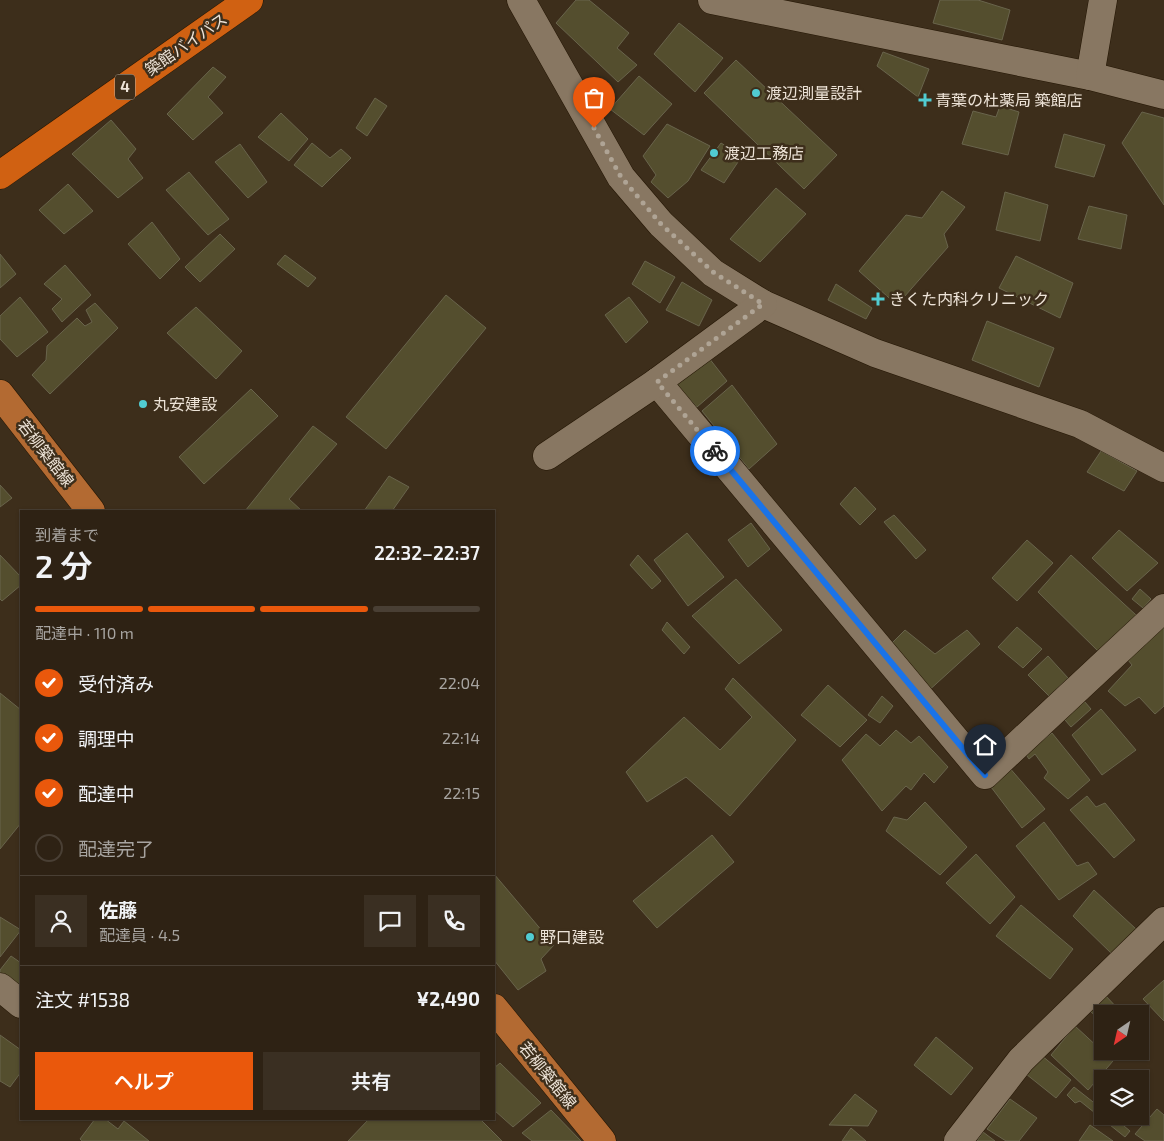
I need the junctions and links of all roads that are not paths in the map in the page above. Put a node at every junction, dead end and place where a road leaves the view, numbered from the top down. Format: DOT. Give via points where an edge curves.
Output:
graph roads {
  1 [pos="249,0"];
  2 [pos="521,0"];
  3 [pos="712,0"];
  4 [pos="1103,0"];
  5 [pos="1090,76"];
  6 [pos="1164,95"];
  7 [pos="0,175"];
  8 [pos="763,304"];
  9 [pos="657,382"];
  10 [pos="0,394"];
  11 [pos="547,456"];
  12 [pos="1164,468"];
  13 [pos="90,510"];
  14 [pos="1164,608"];
  15 [pos="1164,921"];
  16 [pos="0,987"];
  17 [pos="20,1003"];
  18 [pos="495,1009"];
  19 [pos="602,1141"];
  20 [pos="958,1141"];
  1 -- 7 [label="highway, 築館バイパス / 4"];
  2 -- 8 [label="street" via="621,177 661,224 713,272"];
  3 -- 5 [label="street"];
  4 -- 5 [label="street"];
  5 -- 6 [label="street"];
  8 -- 9 [label="street"];
  8 -- 12 [label="street" via="875,353 1080,424"];
  9 -- 11 [label="street"];
  9 -- 14 [label="street" via="985,775"];
  10 -- 13 [label="main road, 若柳築館線"];
  15 -- 20 [label="street" via="1020,1060"];
  16 -- 17 [label="street"];
  18 -- 19 [label="main road, 若柳築館線"];
}
